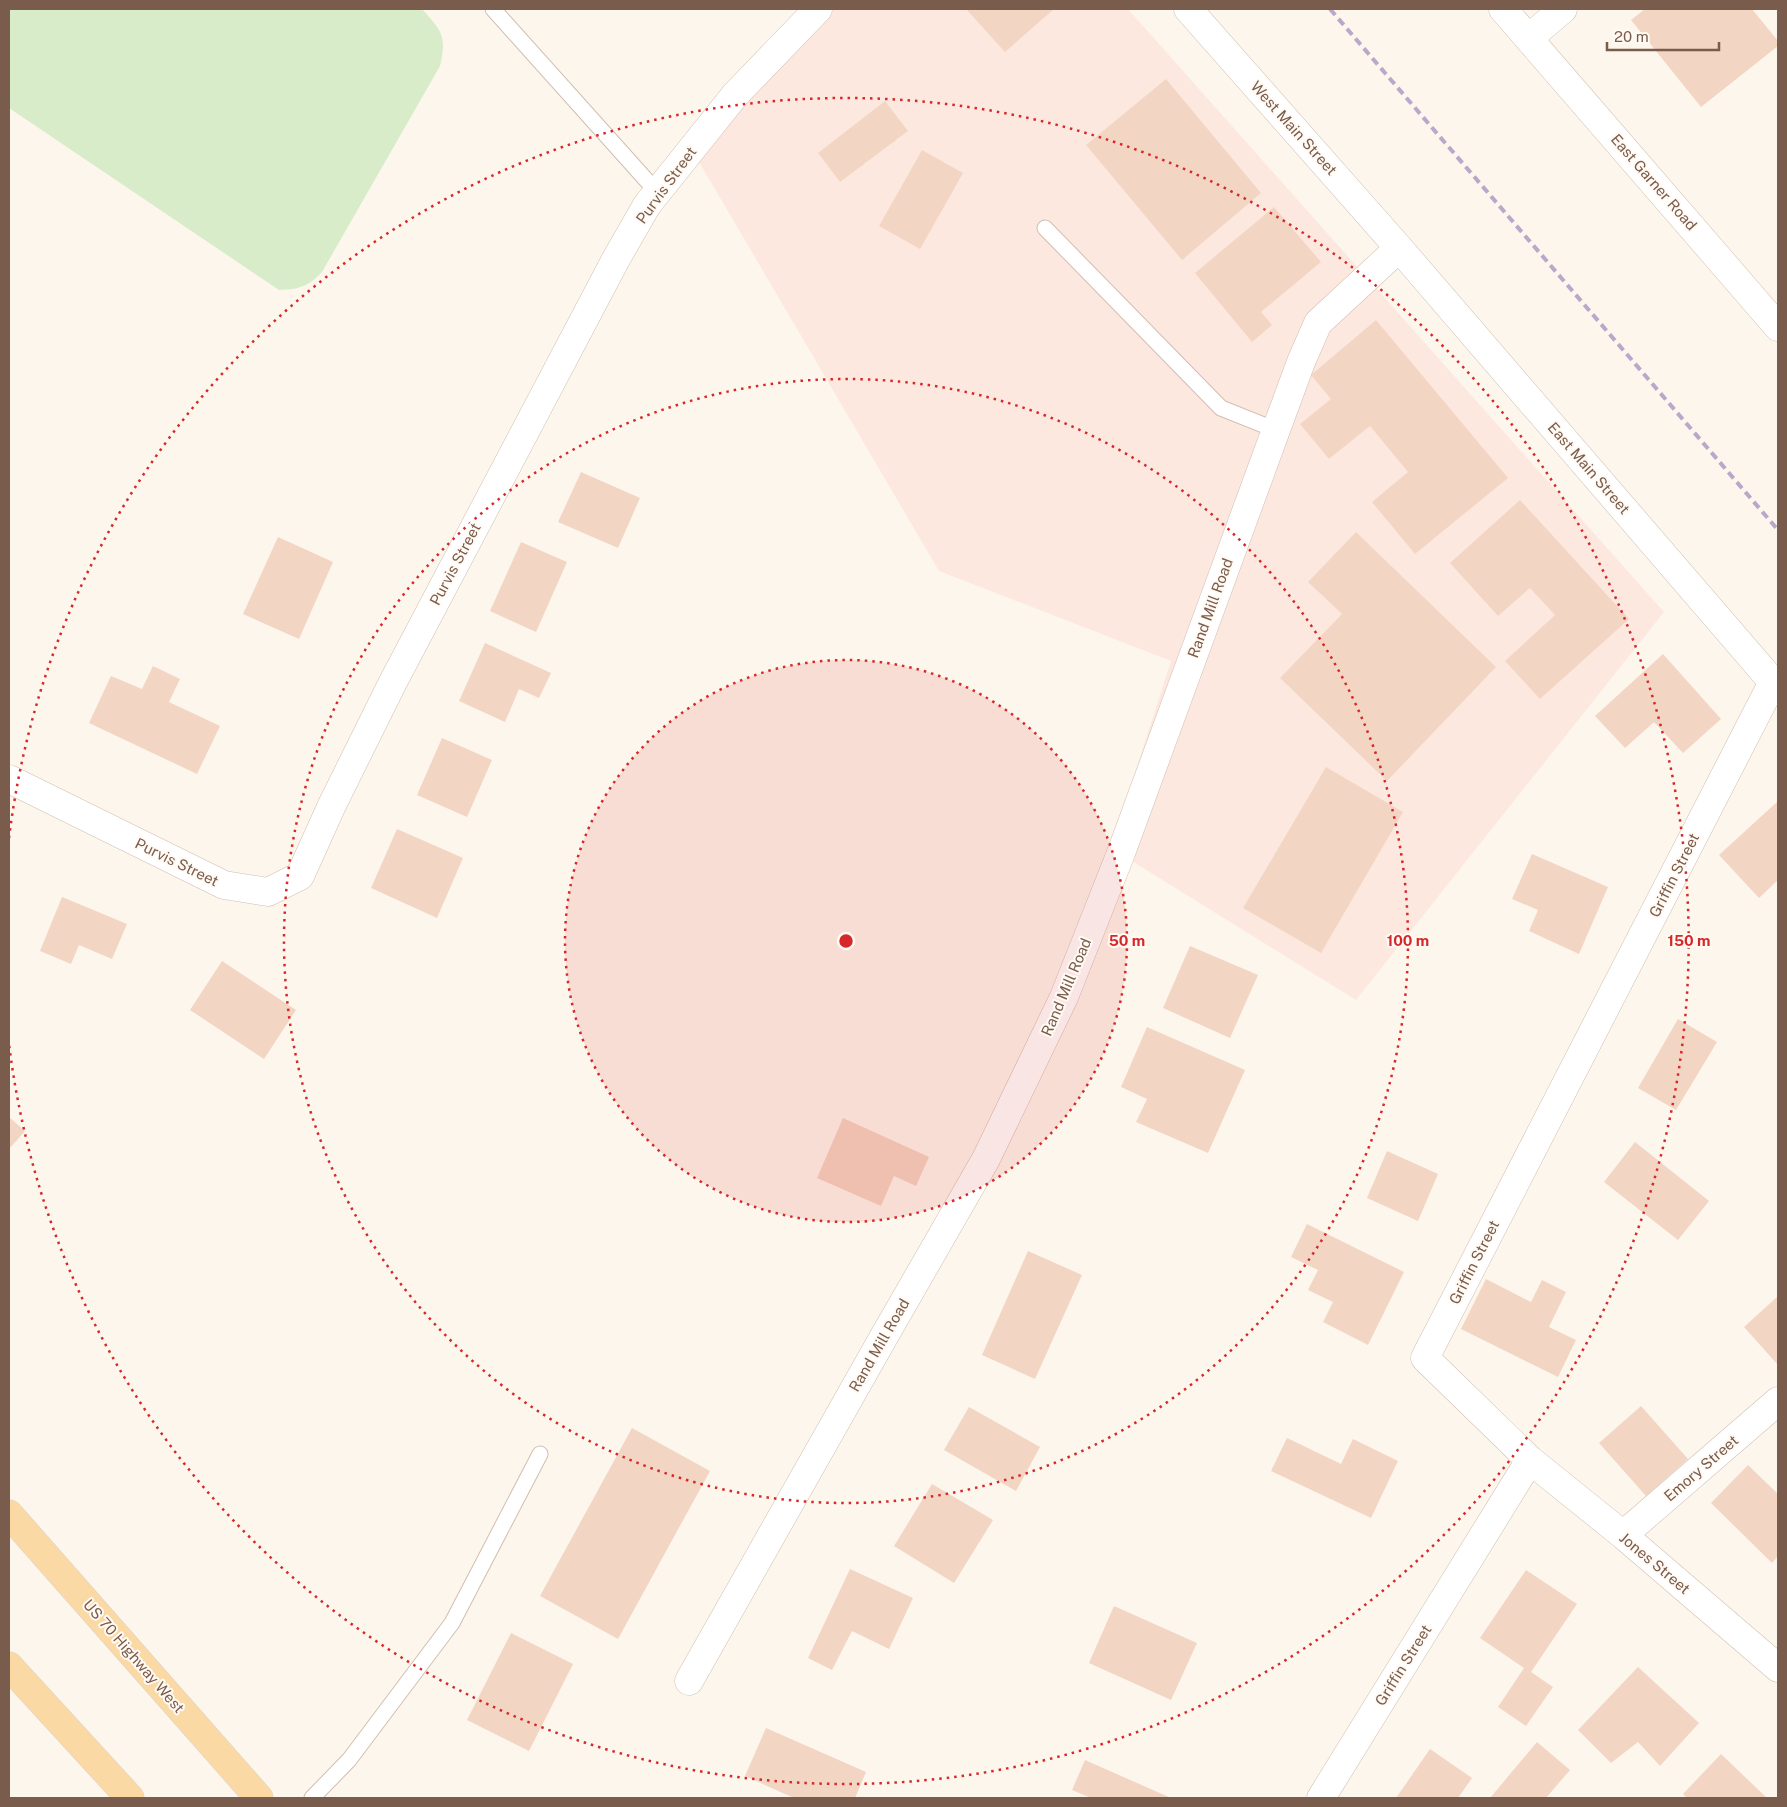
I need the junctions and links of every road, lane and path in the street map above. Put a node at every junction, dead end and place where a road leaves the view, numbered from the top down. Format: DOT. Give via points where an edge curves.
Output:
graph roads {
  1 [pos="493,9"];
  2 [pos="818,9"];
  3 [pos="1188,9"];
  4 [pos="1503,9"];
  5 [pos="1563,9"];
  6 [pos="1529,38"];
  7 [pos="658,192"];
  8 [pos="1045,228"];
  9 [pos="1399,248"];
  10 [pos="1778,327"];
  11 [pos="1276,430"];
  12 [pos="1776,685"];
  13 [pos="9,779"];
  14 [pos="1778,1401"];
  15 [pos="540,1454"];
  16 [pos="1530,1460"];
  17 [pos="9,1514"];
  18 [pos="1623,1535"];
  19 [pos="9,1666"];
  20 [pos="1778,1668"];
  21 [pos="689,1681"];
  22 [pos="130,1798"];
  23 [pos="259,1798"];
  24 [pos="312,1798"];
  25 [pos="1320,1798"];
  1 -- 7 [label="lane"];
  2 -- 7 [label="street, Purvis Street" via="735,95"];
  3 -- 9 [label="street, West Main Street"];
  4 -- 6 [label="street, East Garner Road"];
  5 -- 6 [label="street"];
  6 -- 10 [label="street, East Garner Road"];
  7 -- 13 [label="street, Purvis Street" via="616,259 398,673 300,876 268,892 224,885"];
  8 -- 11 [label="lane" via="1221,408"];
  9 -- 11 [label="street, Rand Mill Road" via="1318,323"];
  9 -- 12 [label="street, East Main Street"];
  11 -- 21 [label="street, Rand Mill Road" via="1121,853 1064,997 986,1159"];
  12 -- 16 [label="street, Griffin Street" via="1425,1358"];
  14 -- 18 [label="street, Emory Street"];
  15 -- 24 [label="lane" via="452,1623 349,1760"];
  16 -- 18 [label="street, Jones Street"];
  16 -- 25 [label="street, Griffin Street"];
  17 -- 23 [label="main road, US 70 Highway West"];
  18 -- 20 [label="street, Jones Street"];
  19 -- 22 [label="main road"];
}
